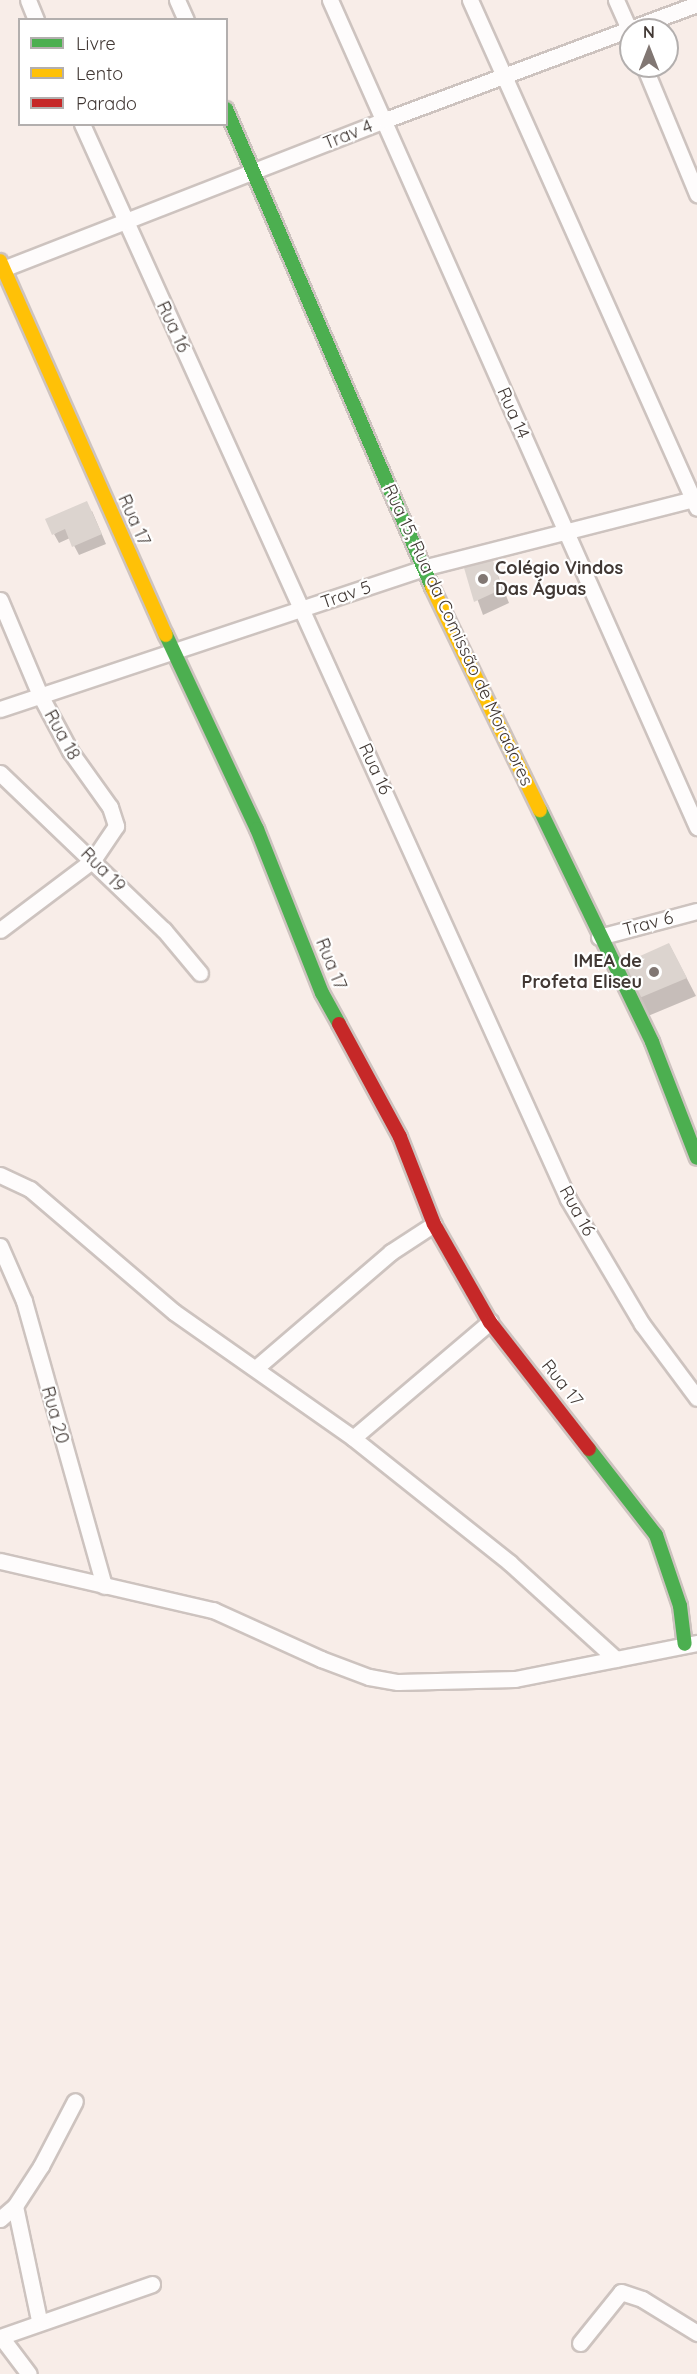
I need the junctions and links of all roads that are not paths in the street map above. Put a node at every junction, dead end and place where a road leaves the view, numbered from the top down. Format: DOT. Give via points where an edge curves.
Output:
graph roads {
  1 [pos="28,0"];
  2 [pos="177,0"];
  3 [pos="330,0"];
  4 [pos="470,0"];
  5 [pos="616,0"];
  6 [pos="697,4"];
  7 [pos="35,18"];
  8 [pos="185,18"];
  9 [pos="624,18"];
  10 [pos="664,18"];
  11 [pos="619,36"];
  12 [pos="503,76"];
  13 [pos="649,78"];
  14 [pos="228,113"];
  15 [pos="385,120"];
  16 [pos="83,126"];
  17 [pos="255,173"];
  18 [pos="697,194"];
  19 [pos="125,224"];
  20 [pos="1,266"];
  21 [pos="696,501"];
  22 [pos="565,531"];
  23 [pos="423,568"];
  24 [pos="0,600"];
  25 [pos="302,609"];
  26 [pos="174,654"];
  27 [pos="40,696"];
  28 [pos="0,709"];
  29 [pos="0,773"];
  30 [pos="697,827"];
  31 [pos="93,860"];
  32 [pos="697,911"];
  33 [pos="0,930"];
  34 [pos="599,937"];
  35 [pos="200,973"];
  36 [pos="697,1158"];
  37 [pos="0,1175"];
  38 [pos="434,1224"];
  39 [pos="0,1246"];
  40 [pos="490,1322"];
  41 [pos="257,1367"];
  42 [pos="697,1398"];
  43 [pos="353,1438"];
  44 [pos="0,1561"];
  45 [pos="104,1586"];
  46 [pos="691,1643"];
  47 [pos="616,1659"];
  48 [pos="75,2101"];
  49 [pos="15,2206"];
  50 [pos="0,2219"];
  51 [pos="152,2284"];
  52 [pos="39,2320"];
  53 [pos="697,2333"];
  54 [pos="0,2337"];
  55 [pos="580,2343"];
  56 [pos="29,2374"];
  1 -- 7 [label="street"];
  2 -- 8 [label="street"];
  3 -- 15 [label="street, Rua 14"];
  4 -- 12 [label="street"];
  5 -- 9 [label="street"];
  6 -- 10 [label="street, Trav 4"];
  11 -- 12 [label="street, Trav 4"];
  12 -- 15 [label="street, Trav 4"];
  12 -- 21 [label="street"];
  13 -- 18 [label="street"];
  14 -- 17 [label="street, Rua 15, Rua da Comissão de Moradores"];
  15 -- 17 [label="street, Trav 4"];
  15 -- 22 [label="street, Rua 14"];
  16 -- 19 [label="street, Rua 16"];
  17 -- 19 [label="street, Trav 4"];
  17 -- 23 [label="street, Rua 15, Rua da Comissão de Moradores"];
  19 -- 20 [label="street, Trav 4"];
  19 -- 25 [label="street, Rua 16"];
  20 -- 26 [label="street, Rua 17"];
  21 -- 22 [label="street, Trav 5"];
  22 -- 23 [label="street, Trav 5"];
  22 -- 30 [label="street, Rua 14"];
  23 -- 25 [label="street, Trav 5"];
  23 -- 34 [label="street, Rua 15, Rua da Comissão de Moradores"];
  24 -- 27 [label="street, Rua 18"];
  25 -- 26 [label="street, Trav 5"];
  25 -- 42 [label="street, Rua 16" via="568,1199 642,1324"];
  26 -- 27 [label="street, Trav 5"];
  26 -- 38 [label="street, Rua 17" via="257,829 322,993 400,1137"];
  27 -- 28 [label="street, Trav 5"];
  27 -- 31 [label="street, Rua 18" via="70,751 115,818 114,834"];
  29 -- 31 [label="street, Rua 19"];
  31 -- 33 [label="street, Rua 18"];
  31 -- 35 [label="street, Rua 19" via="164,930"];
  32 -- 34 [label="street, Trav 6"];
  34 -- 36 [label="street, Rua 15, Rua da Comissão de Moradores" via="652,1042"];
  37 -- 41 [label="street" via="30,1189 174,1312"];
  38 -- 40 [label="street, Rua 17"];
  38 -- 41 [label="street" via="391,1252"];
  39 -- 45 [label="street, Rua 20" via="24,1301"];
  40 -- 43 [label="street"];
  40 -- 46 [label="street, Rua 17" via="656,1535"];
  41 -- 43 [label="street"];
  43 -- 47 [label="street" via="510,1563"];
  44 -- 45 [label="street"];
  45 -- 47 [label="street" via="213,1610 321,1659 369,1677 398,1682 515,1680"];
  46 -- 47 [label="street"];
  48 -- 49 [label="street"];
  49 -- 50 [label="street"];
  49 -- 52 [label="street"];
  51 -- 52 [label="street"];
  52 -- 54 [label="street"];
  53 -- 55 [label="street" via="642,2298 621,2292"];
  54 -- 56 [label="street"];
}
